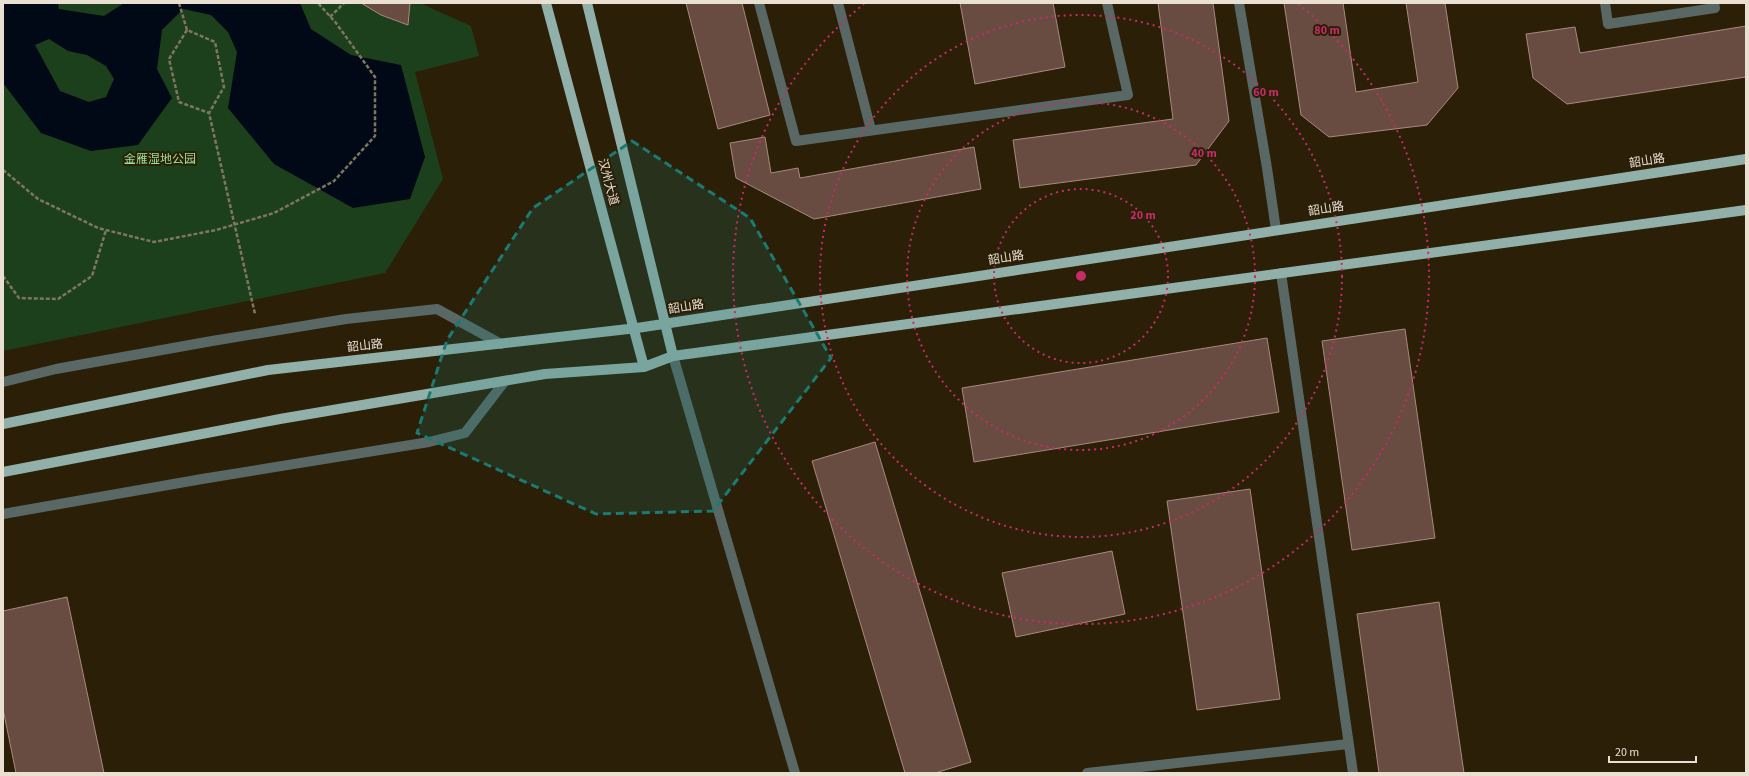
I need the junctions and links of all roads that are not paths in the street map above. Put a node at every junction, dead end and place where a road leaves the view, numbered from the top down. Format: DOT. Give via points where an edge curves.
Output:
graph roads {
  1 [pos="546,3"];
  2 [pos="587,3"];
  3 [pos="759,3"];
  4 [pos="838,3"];
  5 [pos="1107,3"];
  6 [pos="1239,3"];
  7 [pos="1605,3"];
  8 [pos="1714,3"];
  9 [pos="871,130"];
  10 [pos="1746,158"];
  11 [pos="1746,210"];
  12 [pos="1276,230"];
  13 [pos="1281,273"];
  14 [pos="666,323"];
  15 [pos="635,329"];
  16 [pos="501,344"];
  17 [pos="673,356"];
  18 [pos="644,367"];
  19 [pos="505,381"];
  20 [pos="3,382"];
  21 [pos="3,424"];
  22 [pos="3,472"];
  23 [pos="3,514"];
  24 [pos="1348,744"];
  25 [pos="795,773"];
  26 [pos="1087,773"];
  27 [pos="1352,773"];
  1 -- 15 [label="main road, 汉州大道"];
  2 -- 14 [label="main road, 汉州大道"];
  3 -- 9 [label="street" via="796,141"];
  4 -- 9 [label="street"];
  5 -- 9 [label="street" via="1128,95"];
  6 -- 12 [label="street"];
  7 -- 8 [label="street" via="1608,24 1715,8"];
  10 -- 12 [label="main road, 韶山路"];
  11 -- 13 [label="main road"];
  12 -- 14 [label="main road, 韶山路"];
  13 -- 17 [label="main road"];
  13 -- 24 [label="street"];
  14 -- 15 [label="main road, 韶山路"];
  14 -- 17 [label="main road, 汉州大道"];
  15 -- 16 [label="main road, 韶山路"];
  15 -- 18 [label="main road, 汉州大道"];
  16 -- 20 [label="street" via="437,309 346,319 259,333 56,369"];
  16 -- 21 [label="main road, 韶山路" via="268,370"];
  17 -- 18 [label="main road"];
  17 -- 25 [label="street"];
  18 -- 19 [label="main road" via="545,374"];
  19 -- 22 [label="main road" via="280,419"];
  19 -- 23 [label="street" via="465,433 429,442"];
  24 -- 26 [label="street"];
  24 -- 27 [label="street"];
}
